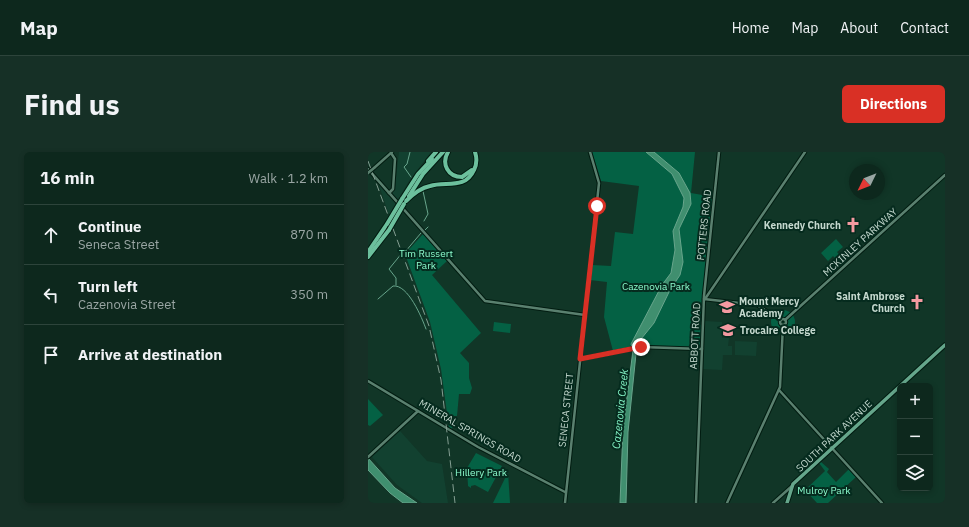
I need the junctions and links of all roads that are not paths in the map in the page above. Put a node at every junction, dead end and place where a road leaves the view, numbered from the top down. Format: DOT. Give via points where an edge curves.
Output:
graph roads {
  1 [pos="436,152"];
  2 [pos="439,152"];
  3 [pos="443,152"];
  4 [pos="448,152"];
  5 [pos="474,152"];
  6 [pos="590,152"];
  7 [pos="719,152"];
  8 [pos="805,152"];
  9 [pos="391,153"];
  10 [pos="425,166"];
  11 [pos="368,169"];
  12 [pos="368,173"];
  13 [pos="945,175"];
  14 [pos="389,193"];
  15 [pos="404,201"];
  16 [pos="368,252"];
  17 [pos="368,257"];
  18 [pos="704,300"];
  19 [pos="585,315"];
  20 [pos="781,320"];
  21 [pos="785,320"];
  22 [pos="783,325"];
  23 [pos="945,345"];
  24 [pos="702,349"];
  25 [pos="580,359"];
  26 [pos="368,381"];
  27 [pos="779,390"];
  28 [pos="418,411"];
  29 [pos="832,448"];
  30 [pos="368,457"];
  31 [pos="794,484"];
  32 [pos="565,492"];
  33 [pos="564,503"];
  34 [pos="696,503"];
  35 [pos="727,503"];
  36 [pos="773,503"];
  37 [pos="788,503"];
  38 [pos="882,503"];
  1 -- 10 [label="highway"];
  2 -- 10 [label="highway"];
  3 -- 15 [label="highway"];
  4 -- 5 [label="highway" via="445,159 446,168 452,175 459,177 472,170"];
  5 -- 15 [label="highway" via="475,168 467,180 456,184 427,187"];
  6 -- 19 [label="street, SENECA STREET" via="600,183"];
  7 -- 18 [label="street, POTTERS ROAD"];
  8 -- 18 [label="street, ABBOTT ROAD"];
  9 -- 12 [label="street, bridge"];
  9 -- 14 [label="street" via="395,159 393,189"];
  10 -- 15 [label="highway"];
  11 -- 14 [label="street"];
  13 -- 21 [label="street, MCKINLEY PARKWAY"];
  14 -- 19 [label="street" via="485,301"];
  15 -- 16 [label="highway, bridge"];
  15 -- 17 [label="highway, bridge" via="389,230"];
  18 -- 20 [label="street" via="757,305"];
  18 -- 24 [label="street, ABBOTT ROAD"];
  19 -- 25 [label="street, SENECA STREET"];
  20 -- 21 [label="street"];
  20 -- 22 [label="street" via="780,323"];
  21 -- 22 [label="street" via="786,324"];
  22 -- 27 [label="street"];
  23 -- 29 [label="main road, SOUTH PARK AVENUE"];
  24 -- 25 [label="street" via="638,347"];
  24 -- 34 [label="street, ABBOTT ROAD"];
  25 -- 32 [label="street, SENECA STREET"];
  26 -- 28 [label="street, MINERAL SPRINGS ROAD"];
  27 -- 29 [label="street"];
  27 -- 35 [label="street"];
  28 -- 30 [label="street"];
  28 -- 32 [label="street, MINERAL SPRINGS ROAD" via="488,453"];
  29 -- 31 [label="main road, SOUTH PARK AVENUE"];
  29 -- 38 [label="street"];
  31 -- 36 [label="street"];
  31 -- 37 [label="main road, SOUTH PARK AVENUE"];
  32 -- 33 [label="street, SENECA STREET"];
}
